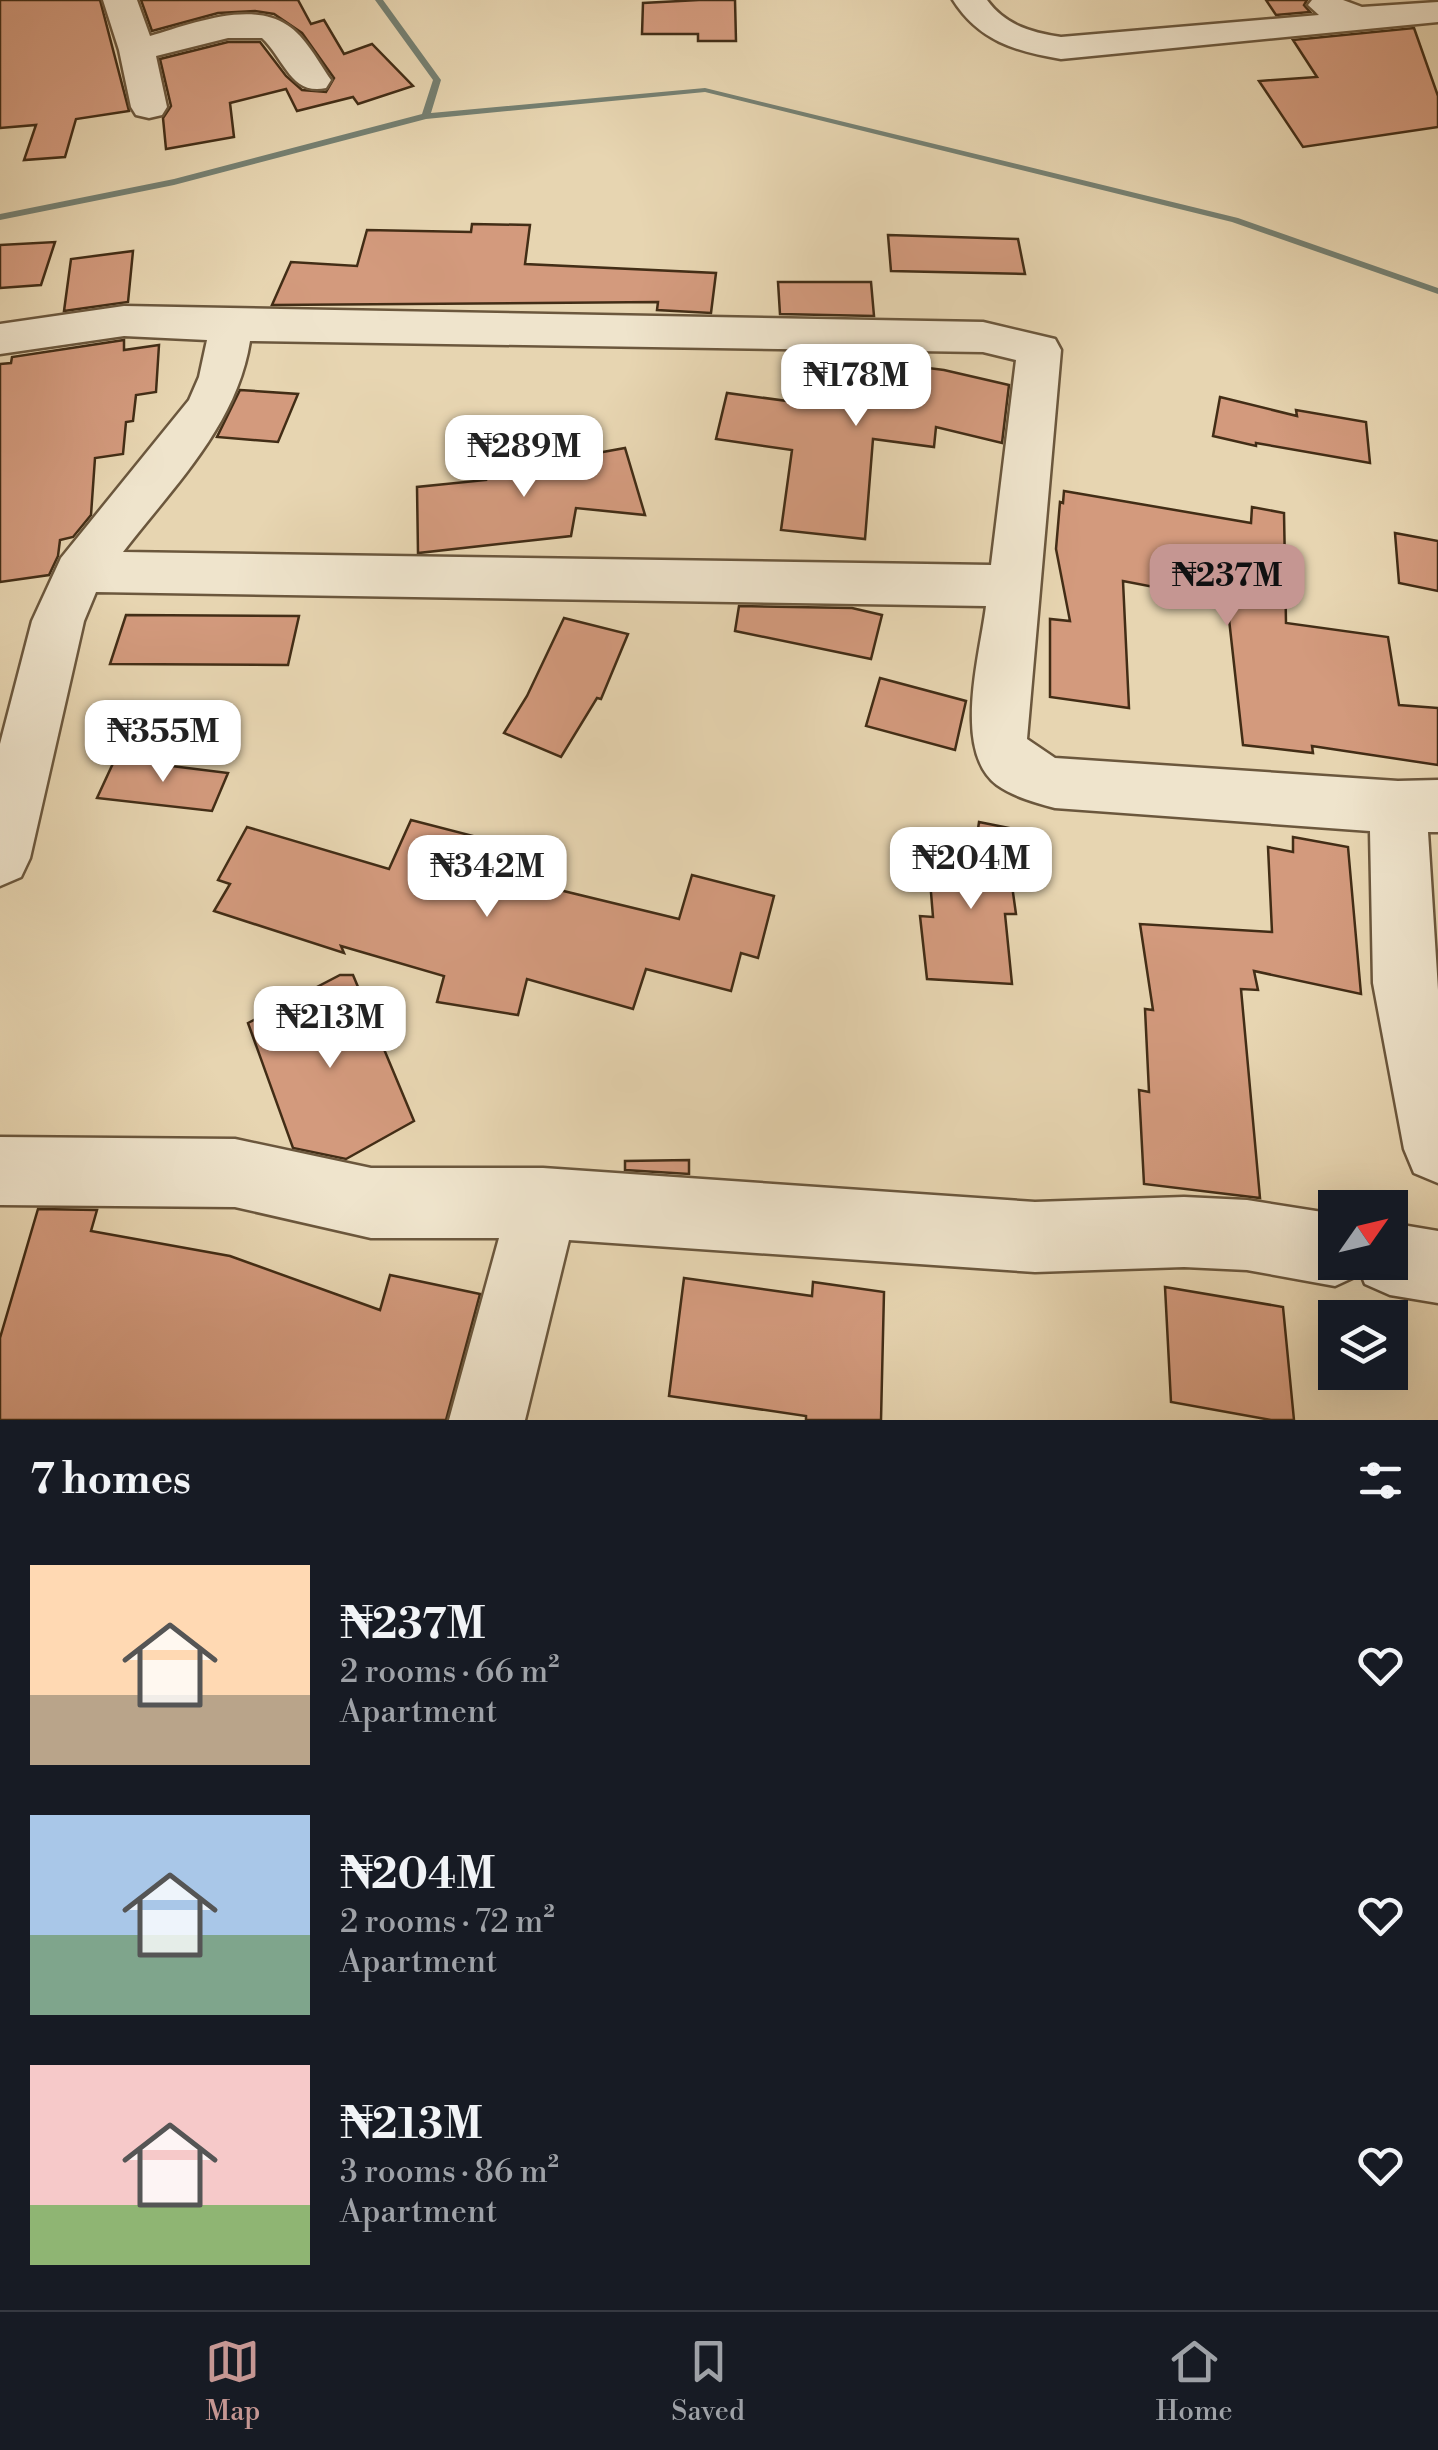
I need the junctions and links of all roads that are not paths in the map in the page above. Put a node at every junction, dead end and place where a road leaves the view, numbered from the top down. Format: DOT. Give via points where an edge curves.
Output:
graph roads {
  1 [pos="120,0"];
  2 [pos="970,0"];
  3 [pos="1319,0"];
  4 [pos="1438,12"];
  5 [pos="1359,18"];
  6 [pos="136,50"];
  7 [pos="313,80"];
  8 [pos="148,107"];
  9 [pos="231,326"];
  10 [pos="0,338"];
  11 [pos="79,572"];
  12 [pos="1010,586"];
  13 [pos="1418,807"];
  14 [pos="0,858"];
  15 [pos="1438,1150"];
  16 [pos="0,1170"];
  17 [pos="543,1203"];
  18 [pos="1318,1247"];
  19 [pos="1408,1262"];
  20 [pos="1438,1268"];
  21 [pos="488,1420"];
  1 -- 6 [label="street"];
  2 -- 5 [label="street" via="979,17 1021,42 1061,48"];
  3 -- 5 [label="street"];
  4 -- 5 [label="street"];
  6 -- 7 [label="street" via="257,26 273,30"];
  6 -- 8 [label="street"];
  9 -- 10 [label="street" via="124,321"];
  9 -- 11 [label="street" via="222,377 208,408"];
  9 -- 12 [label="street" via="784,331 983,337 1039,350"];
  11 -- 12 [label="street"];
  11 -- 14 [label="street" via="58,621"];
  12 -- 13 [label="street" via="998,734 1000,749 1031,776 1055,783"];
  13 -- 15 [label="street" via="1405,983"];
  16 -- 17 [label="street" via="235,1173 371,1203"];
  17 -- 18 [label="street" via="1035,1237 1247,1235"];
  17 -- 21 [label="street"];
  19 -- 20 [label="street"];
}
